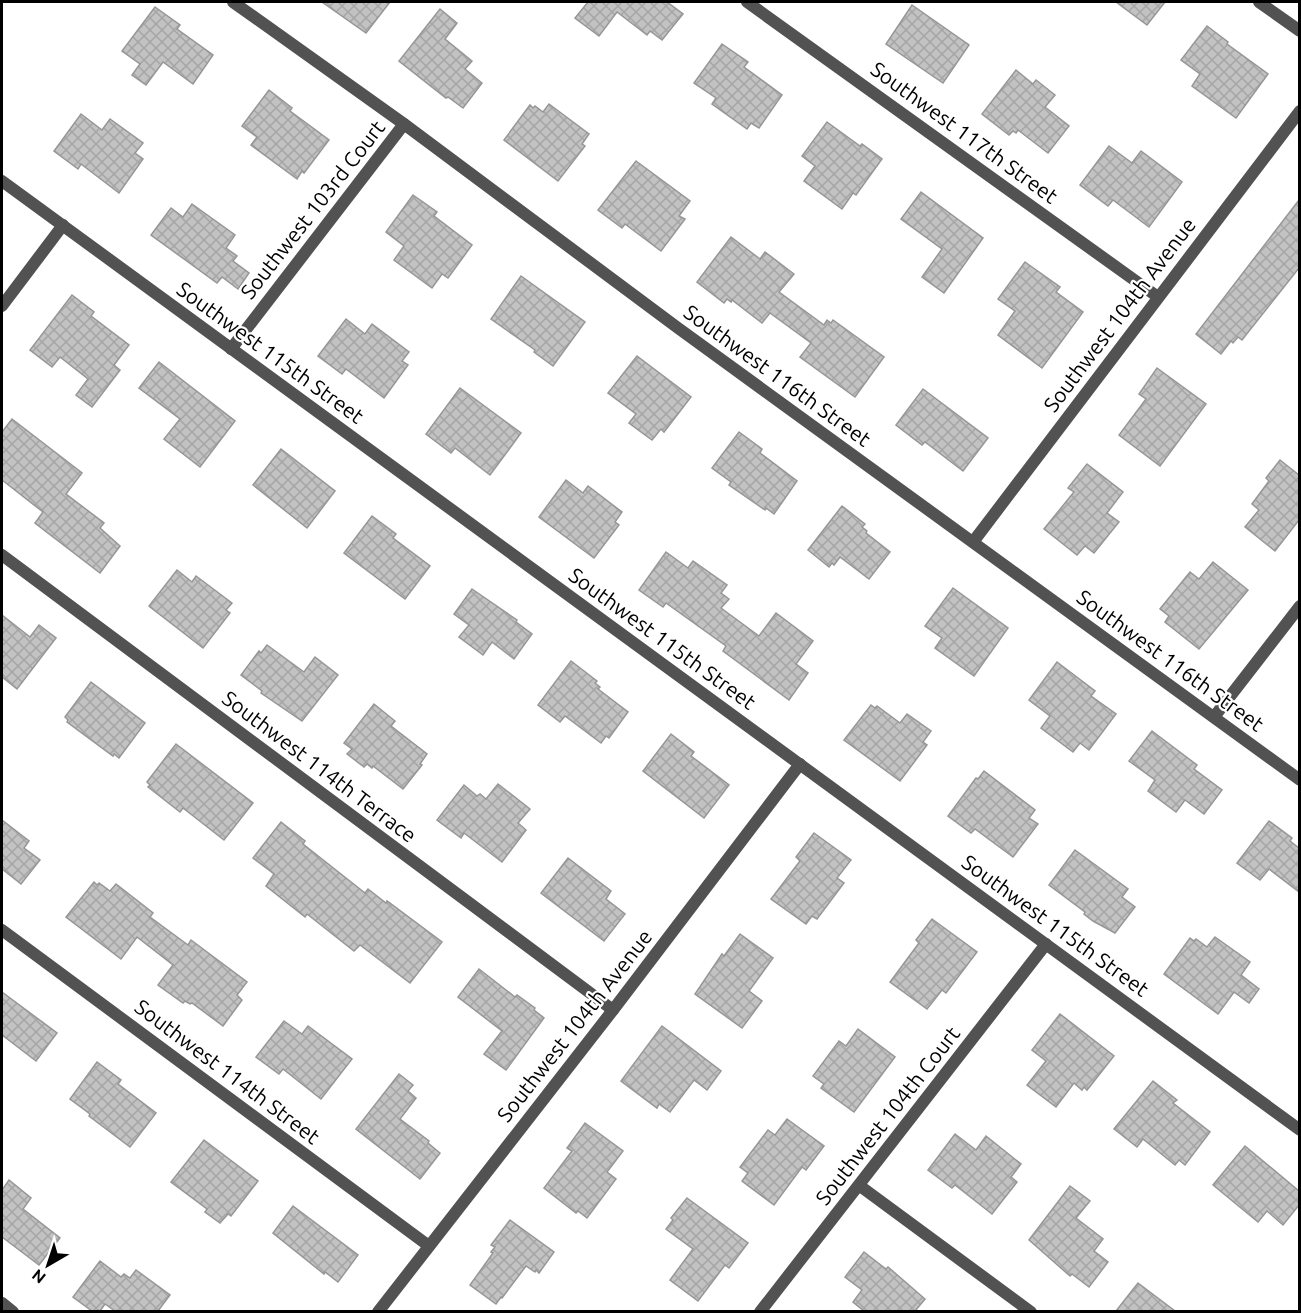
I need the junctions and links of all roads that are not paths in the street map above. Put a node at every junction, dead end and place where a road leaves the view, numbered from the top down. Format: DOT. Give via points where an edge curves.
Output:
graph roads {
  1 [pos="235,2"];
  2 [pos="747,2"];
  3 [pos="1258,2"];
  4 [pos="1299,31"];
  5 [pos="1299,111"];
  6 [pos="404,124"];
  7 [pos="2,182"];
  8 [pos="63,225"];
  9 [pos="1158,297"];
  10 [pos="2,306"];
  11 [pos="231,349"];
  12 [pos="973,542"];
  13 [pos="2,555"];
  14 [pos="1299,606"];
  15 [pos="1214,717"];
  16 [pos="800,764"];
  17 [pos="1299,780"];
  18 [pos="2,930"];
  19 [pos="1046,944"];
  20 [pos="613,1010"];
  21 [pos="1299,1130"];
  22 [pos="860,1185"];
  23 [pos="429,1246"];
  24 [pos="2,1303"];
  25 [pos="13,1311"];
  26 [pos="378,1311"];
  27 [pos="760,1311"];
  28 [pos="1031,1311"];
  1 -- 6 [label="street, Southwest 116th Street"];
  2 -- 9 [label="street, Southwest 117th Street"];
  3 -- 4 [label="street"];
  5 -- 9 [label="street, Southwest 104th Avenue"];
  6 -- 11 [label="street, Southwest 103rd Court"];
  6 -- 12 [label="street, Southwest 116th Street"];
  7 -- 8 [label="street, Southwest 115th Street"];
  8 -- 10 [label="street"];
  8 -- 11 [label="street, Southwest 115th Street"];
  9 -- 12 [label="street, Southwest 104th Avenue"];
  11 -- 16 [label="street, Southwest 115th Street"];
  12 -- 15 [label="street, Southwest 116th Street"];
  13 -- 20 [label="street, Southwest 114th Terrace"];
  14 -- 15 [label="street"];
  15 -- 17 [label="street, Southwest 116th Street"];
  16 -- 19 [label="street, Southwest 115th Street"];
  16 -- 20 [label="street, Southwest 104th Avenue"];
  18 -- 23 [label="street, Southwest 114th Street"];
  19 -- 21 [label="street, Southwest 115th Street"];
  19 -- 22 [label="street, Southwest 104th Court"];
  20 -- 23 [label="street, Southwest 104th Avenue"];
  22 -- 27 [label="street, Southwest 104th Court"];
  22 -- 28 [label="street"];
  23 -- 26 [label="street, Southwest 104th Avenue"];
  24 -- 25 [label="street"];
}
